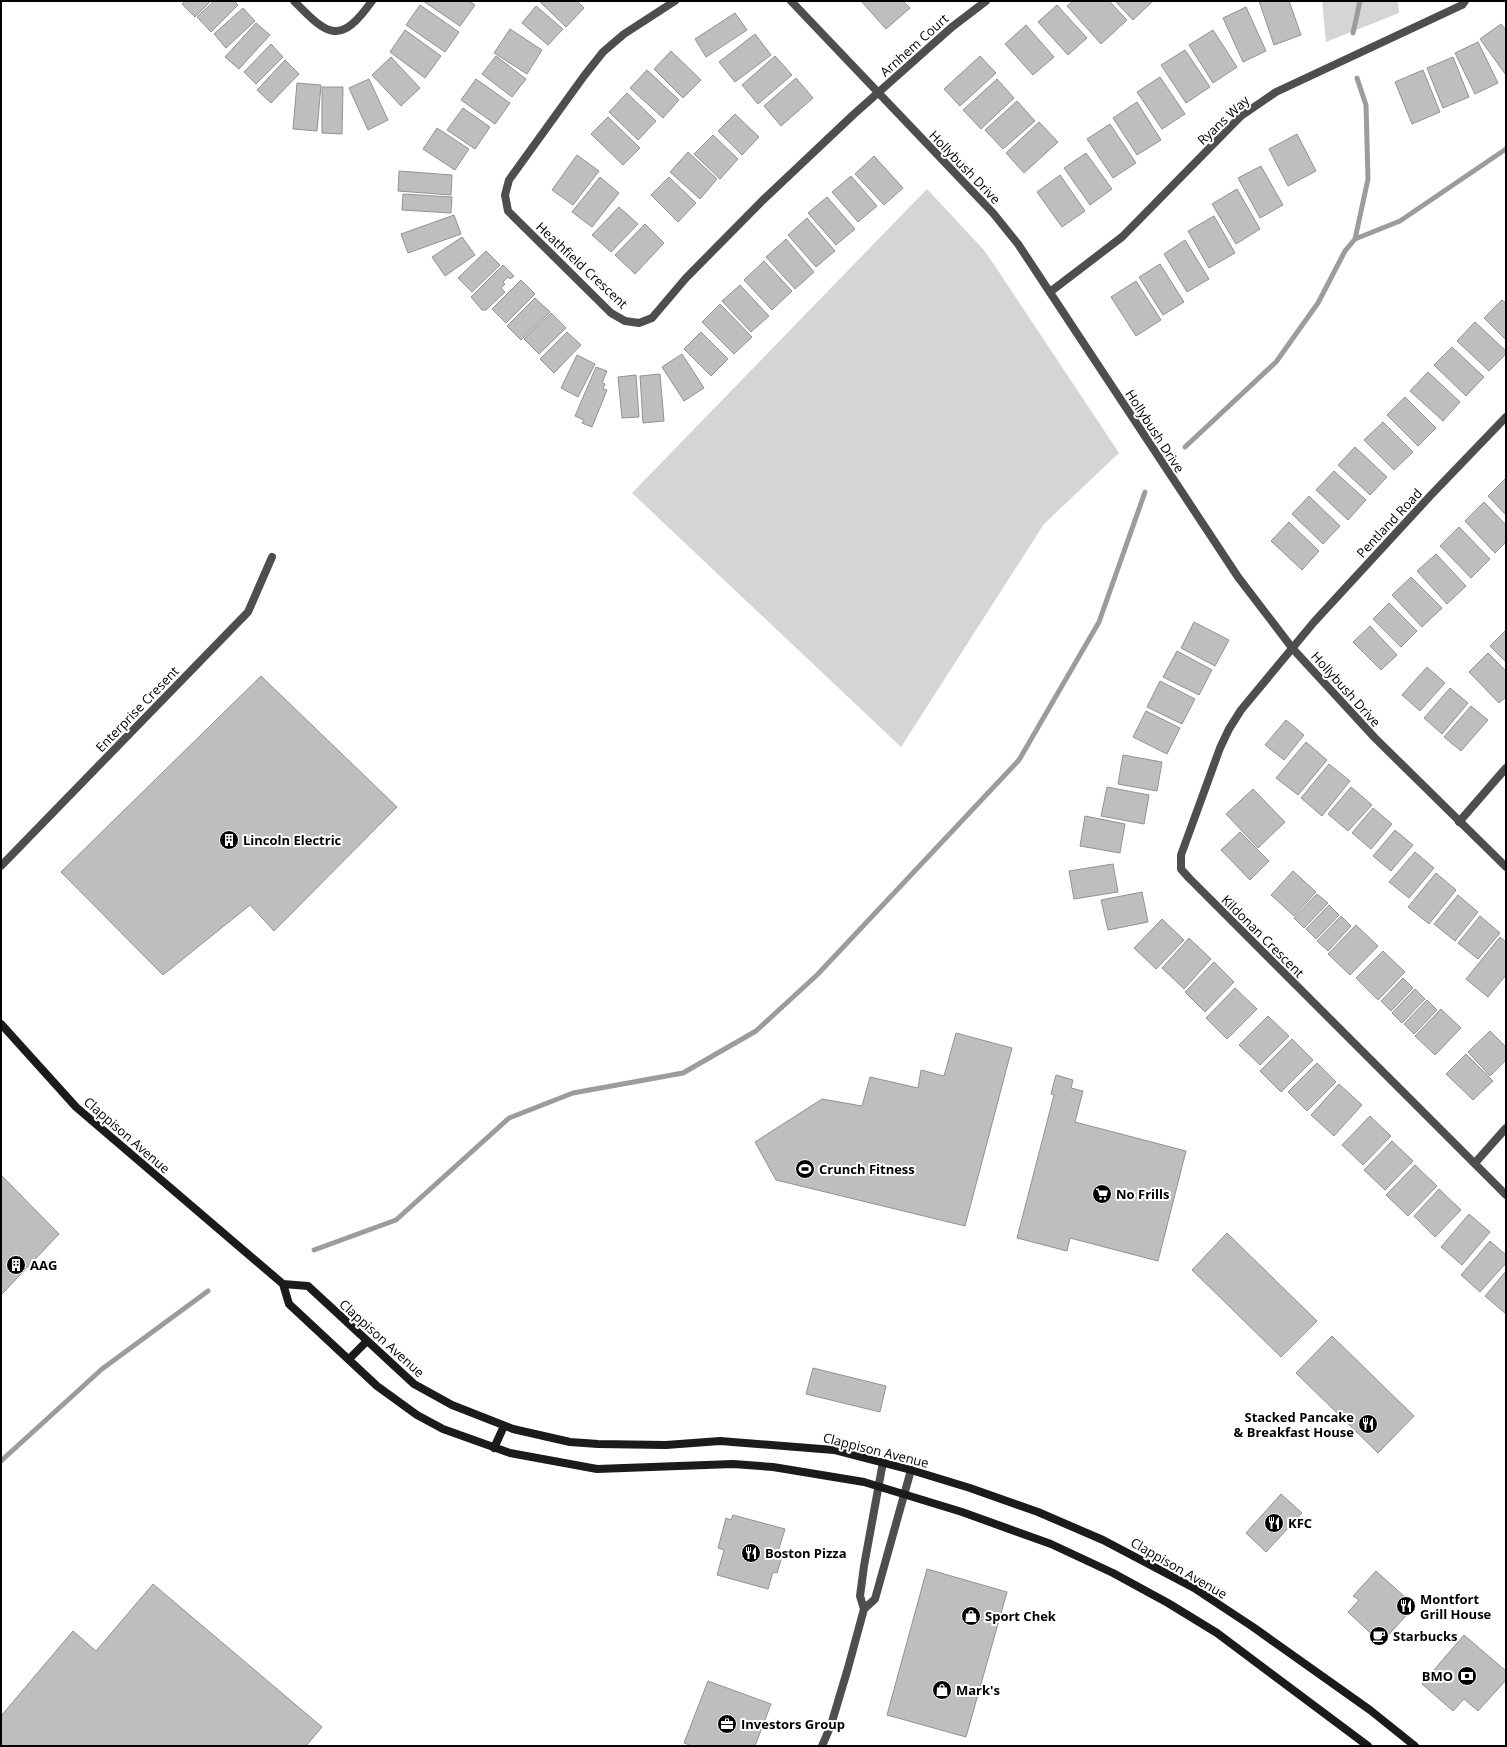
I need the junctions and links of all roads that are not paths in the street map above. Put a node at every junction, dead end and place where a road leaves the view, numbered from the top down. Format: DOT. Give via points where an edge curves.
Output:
graph roads {
  1 [pos="294,1"];
  2 [pos="372,1"];
  3 [pos="675,1"];
  4 [pos="791,1"];
  5 [pos="986,1"];
  6 [pos="1465,1"];
  7 [pos="878,94"];
  8 [pos="1050,292"];
  9 [pos="1506,417"];
  10 [pos="272,557"];
  11 [pos="1293,649"];
  12 [pos="1506,768"];
  13 [pos="1459,822"];
  14 [pos="1,866"];
  15 [pos="1506,867"];
  16 [pos="1,1024"];
  17 [pos="1506,1128"];
  18 [pos="1475,1163"];
  19 [pos="1506,1195"];
  20 [pos="283,1284"];
  21 [pos="367,1341"];
  22 [pos="349,1359"];
  23 [pos="504,1426"];
  24 [pos="494,1448"];
  25 [pos="883,1462"];
  26 [pos="911,1470"];
  27 [pos="878,1486"];
  28 [pos="905,1494"];
  29 [pos="864,1609"];
  30 [pos="822,1746"];
  31 [pos="1368,1746"];
  32 [pos="1415,1746"];
  1 -- 2 [label="street" via="319,27 339,31 348,29"];
  3 -- 7 [label="street, Heathfield Crescent" via="624,34 603,52 509,180 505,195 508,211 611,313 625,321 639,323 652,318 686,278 763,200"];
  4 -- 7 [label="street, Hollybush Drive"];
  5 -- 7 [label="street, Arnhem Court" via="952,27"];
  6 -- 8 [label="street, Ryans Way" via="1462,5 1276,92 1241,116 1122,237"];
  7 -- 8 [label="street, Hollybush Drive" via="993,213 1018,244"];
  8 -- 11 [label="street, Hollybush Drive" via="1238,577"];
  9 -- 11 [label="street, Pentland Road" via="1314,622"];
  10 -- 14 [label="street, Enterprise Cresent" via="248,612"];
  11 -- 13 [label="street, Hollybush Drive" via="1375,738"];
  11 -- 18 [label="street, Kildonan Crescent" via="1241,710 1229,729 1181,855 1181,869"];
  12 -- 13 [label="street"];
  13 -- 15 [label="street, Hollybush Drive"];
  16 -- 20 [label="main road, Clappison Avenue" via="91,1121"];
  17 -- 18 [label="street"];
  18 -- 19 [label="street, Kildonan Crescent"];
  20 -- 21 [label="main road, Clappison Avenue" via="308,1286"];
  20 -- 22 [label="main road" via="289,1304"];
  21 -- 22 [label="main road"];
  21 -- 23 [label="main road, Clappison Avenue" via="414,1384 452,1405"];
  22 -- 24 [label="main road" via="388,1394 417,1415 443,1429"];
  23 -- 24 [label="main road"];
  23 -- 25 [label="main road, Clappison Avenue" via="570,1442 620,1445 720,1441 758,1443 834,1450"];
  24 -- 27 [label="main road" via="597,1469 733,1464 773,1467"];
  25 -- 26 [label="main road, Clappison Avenue"];
  25 -- 27 [label="street"];
  26 -- 28 [label="street"];
  26 -- 32 [label="main road, Clappison Avenue" via="1004,1499 1051,1517 1109,1543 1194,1588 1370,1710"];
  27 -- 28 [label="main road"];
  27 -- 29 [label="street" via="860,1596"];
  28 -- 29 [label="street" via="875,1599"];
  28 -- 31 [label="main road" via="1051,1544 1114,1572 1217,1633"];
  29 -- 30 [label="street" via="831,1725"];
}
